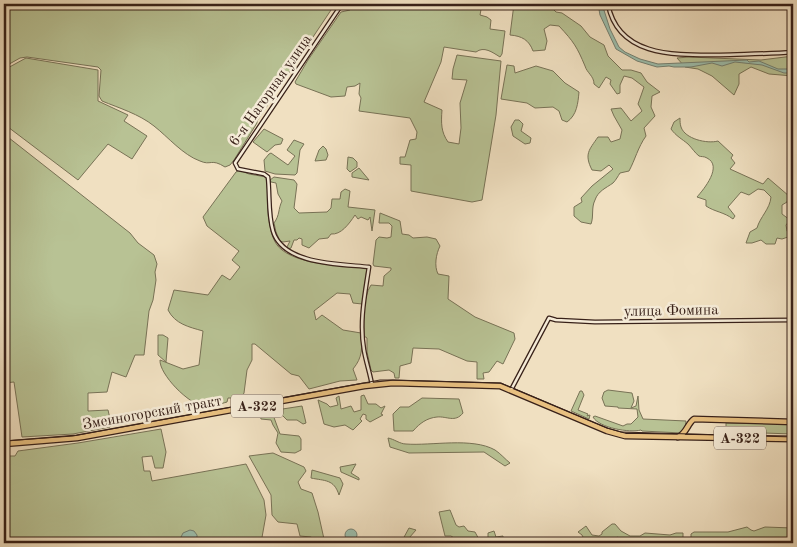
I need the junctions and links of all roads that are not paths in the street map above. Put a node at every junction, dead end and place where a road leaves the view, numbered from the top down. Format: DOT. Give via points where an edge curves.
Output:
graph roads {
  1 [pos="342,4"];
  2 [pos="608,4"];
  3 [pos="793,52"];
  4 [pos="793,320"];
  5 [pos="372,385"];
  6 [pos="511,390"];
  7 [pos="793,422"];
  8 [pos="676,438"];
  9 [pos="793,439"];
  10 [pos="4,444"];
  1 -- 5 [label="street, 6-я Нагорная улица" via="235,160 235,165 238,169 268,177 272,225 277,240 284,248 319,262 369,267 362,330"];
  2 -- 3 [label="street" via="621,31 635,43 653,51 683,55"];
  4 -- 6 [label="street, улица Фомина" via="595,322 549,318"];
  5 -- 6 [label="highway, Змеиногорский тракт / А-322" via="488,385"];
  5 -- 10 [label="highway, Змеиногорский тракт / А-322" via="78,438"];
  6 -- 8 [label="highway, А-322" via="616,435"];
  7 -- 8 [label="highway, А-322" via="694,419"];
  8 -- 9 [label="highway, А-322"];
}
